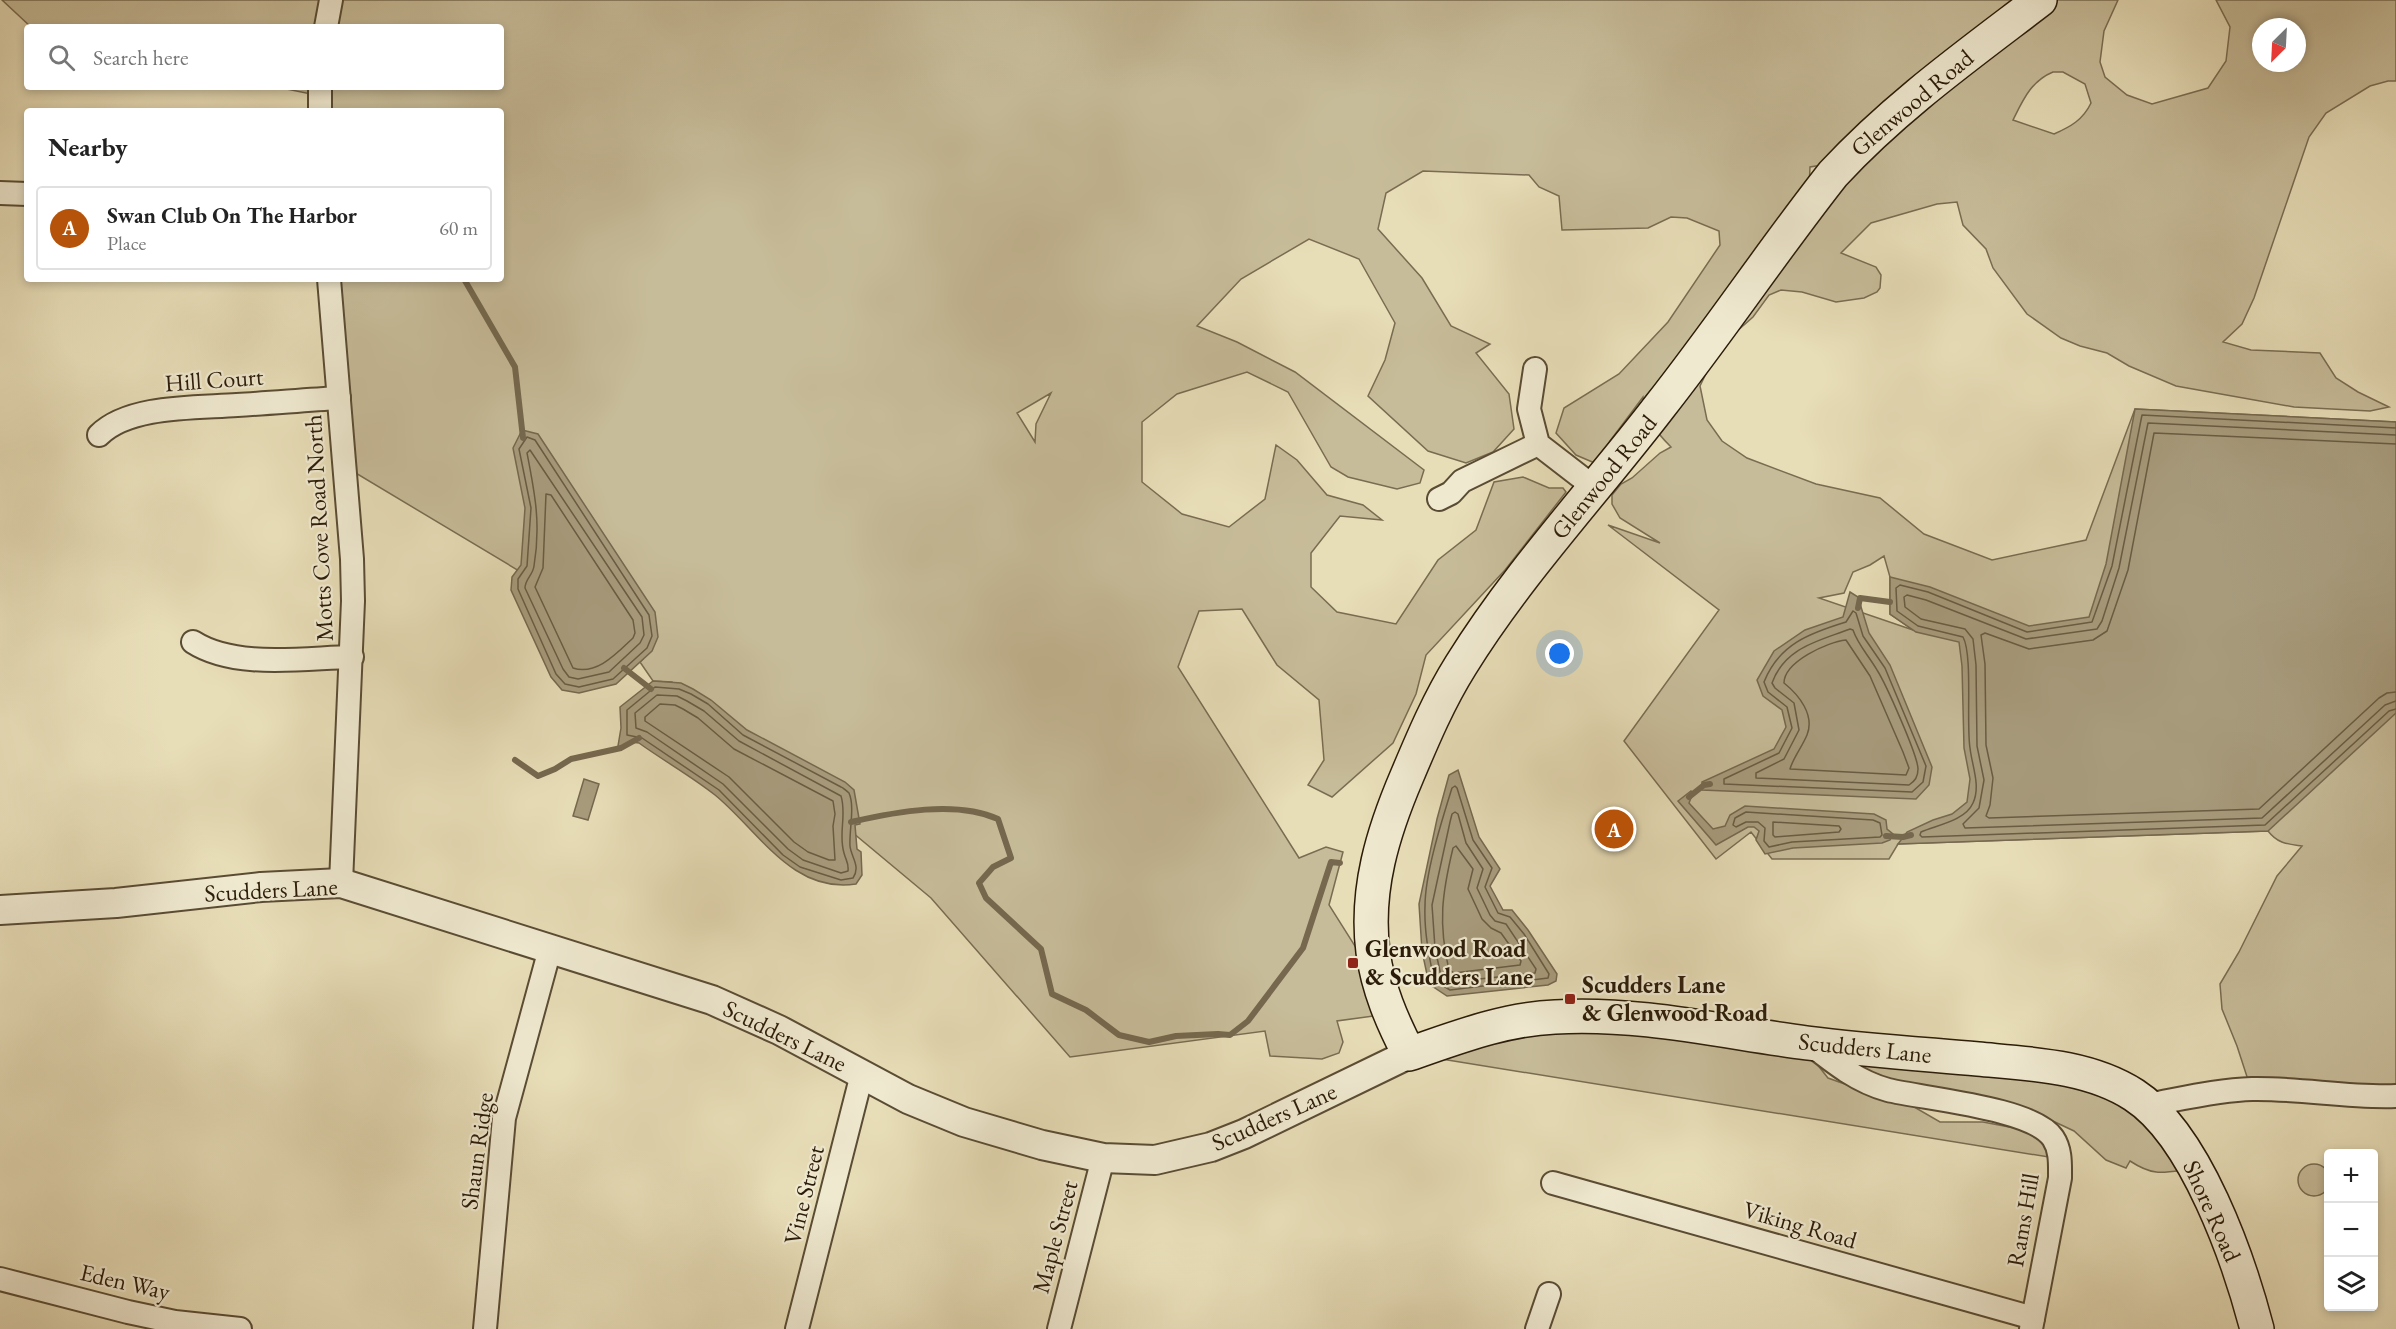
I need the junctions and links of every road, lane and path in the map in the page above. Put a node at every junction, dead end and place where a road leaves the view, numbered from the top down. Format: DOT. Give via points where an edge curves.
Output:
graph roads {
  1 [pos="331,0"];
  2 [pos="2040,0"];
  3 [pos="327,24"];
  4 [pos="320,90"];
  5 [pos="320,108"];
  6 [pos="0,194"];
  7 [pos="24,194"];
  8 [pos="329,282"];
  9 [pos="1535,369"];
  10 [pos="339,398"];
  11 [pos="99,435"];
  12 [pos="1538,444"];
  13 [pos="1596,488"];
  14 [pos="1439,499"];
  15 [pos="194,642"];
  16 [pos="352,657"];
  17 [pos="340,883"];
  18 [pos="0,910"];
  19 [pos="550,949"];
  20 [pos="1808,1043"];
  21 [pos="1409,1054"];
  22 [pos="862,1074"];
  23 [pos="2396,1096"];
  24 [pos="2147,1105"];
  25 [pos="1103,1158"];
  26 [pos="1553,1183"];
  27 [pos="0,1279"];
  28 [pos="1550,1294"];
  29 [pos="2032,1324"];
  30 [pos="240,1329"];
  31 [pos="485,1329"];
  32 [pos="797,1329"];
  33 [pos="1059,1329"];
  34 [pos="1537,1329"];
  35 [pos="2257,1329"];
  1 -- 3 [label="street"];
  2 -- 13 [label="main road, Glenwood Road" via="1902,106 1833,174"];
  4 -- 5 [label="street"];
  6 -- 7 [label="street"];
  8 -- 10 [label="street, Motts Cove Road North"];
  9 -- 12 [label="street" via="1529,409"];
  10 -- 11 [label="street, Hill Court" via="156,411 127,419"];
  10 -- 16 [label="street, Motts Cove Road North" via="352,558"];
  12 -- 13 [label="street"];
  12 -- 14 [label="street" via="1462,481"];
  13 -- 21 [label="main road, Glenwood Road" via="1518,584 1460,666 1427,729 1389,818 1373,890 1373,950 1388,1014"];
  15 -- 16 [label="street" via="221,655 242,659"];
  16 -- 17 [label="street, Motts Cove Road North"];
  17 -- 18 [label="street, Scudders Lane"];
  17 -- 19 [label="street, Scudders Lane"];
  19 -- 22 [label="street, Scudders Lane" via="712,1000 780,1030"];
  19 -- 31 [label="street, Shaun Ridge" via="504,1118"];
  20 -- 21 [label="main road, Scudders Lane" via="1676,1023 1582,1016 1493,1026"];
  20 -- 24 [label="main road, Scudders Lane" via="2079,1072 2114,1084"];
  20 -- 29 [label="street, Rams Hill" via="1845,1071 1886,1089 2023,1117 2053,1137 2061,1159 2060,1178"];
  21 -- 25 [label="street, Scudders Lane" via="1211,1147 1155,1160"];
  22 -- 25 [label="street, Scudders Lane" via="964,1122"];
  22 -- 32 [label="street, Vine Street"];
  23 -- 24 [label="street" via="2251,1089"];
  24 -- 35 [label="main road, Shore Road" via="2179,1140 2211,1201"];
  25 -- 33 [label="street, Maple Street"];
  26 -- 29 [label="street, Viking Road"];
  27 -- 30 [label="street, Eden Way" via="175,1322"];
  28 -- 34 [label="street"];
}
